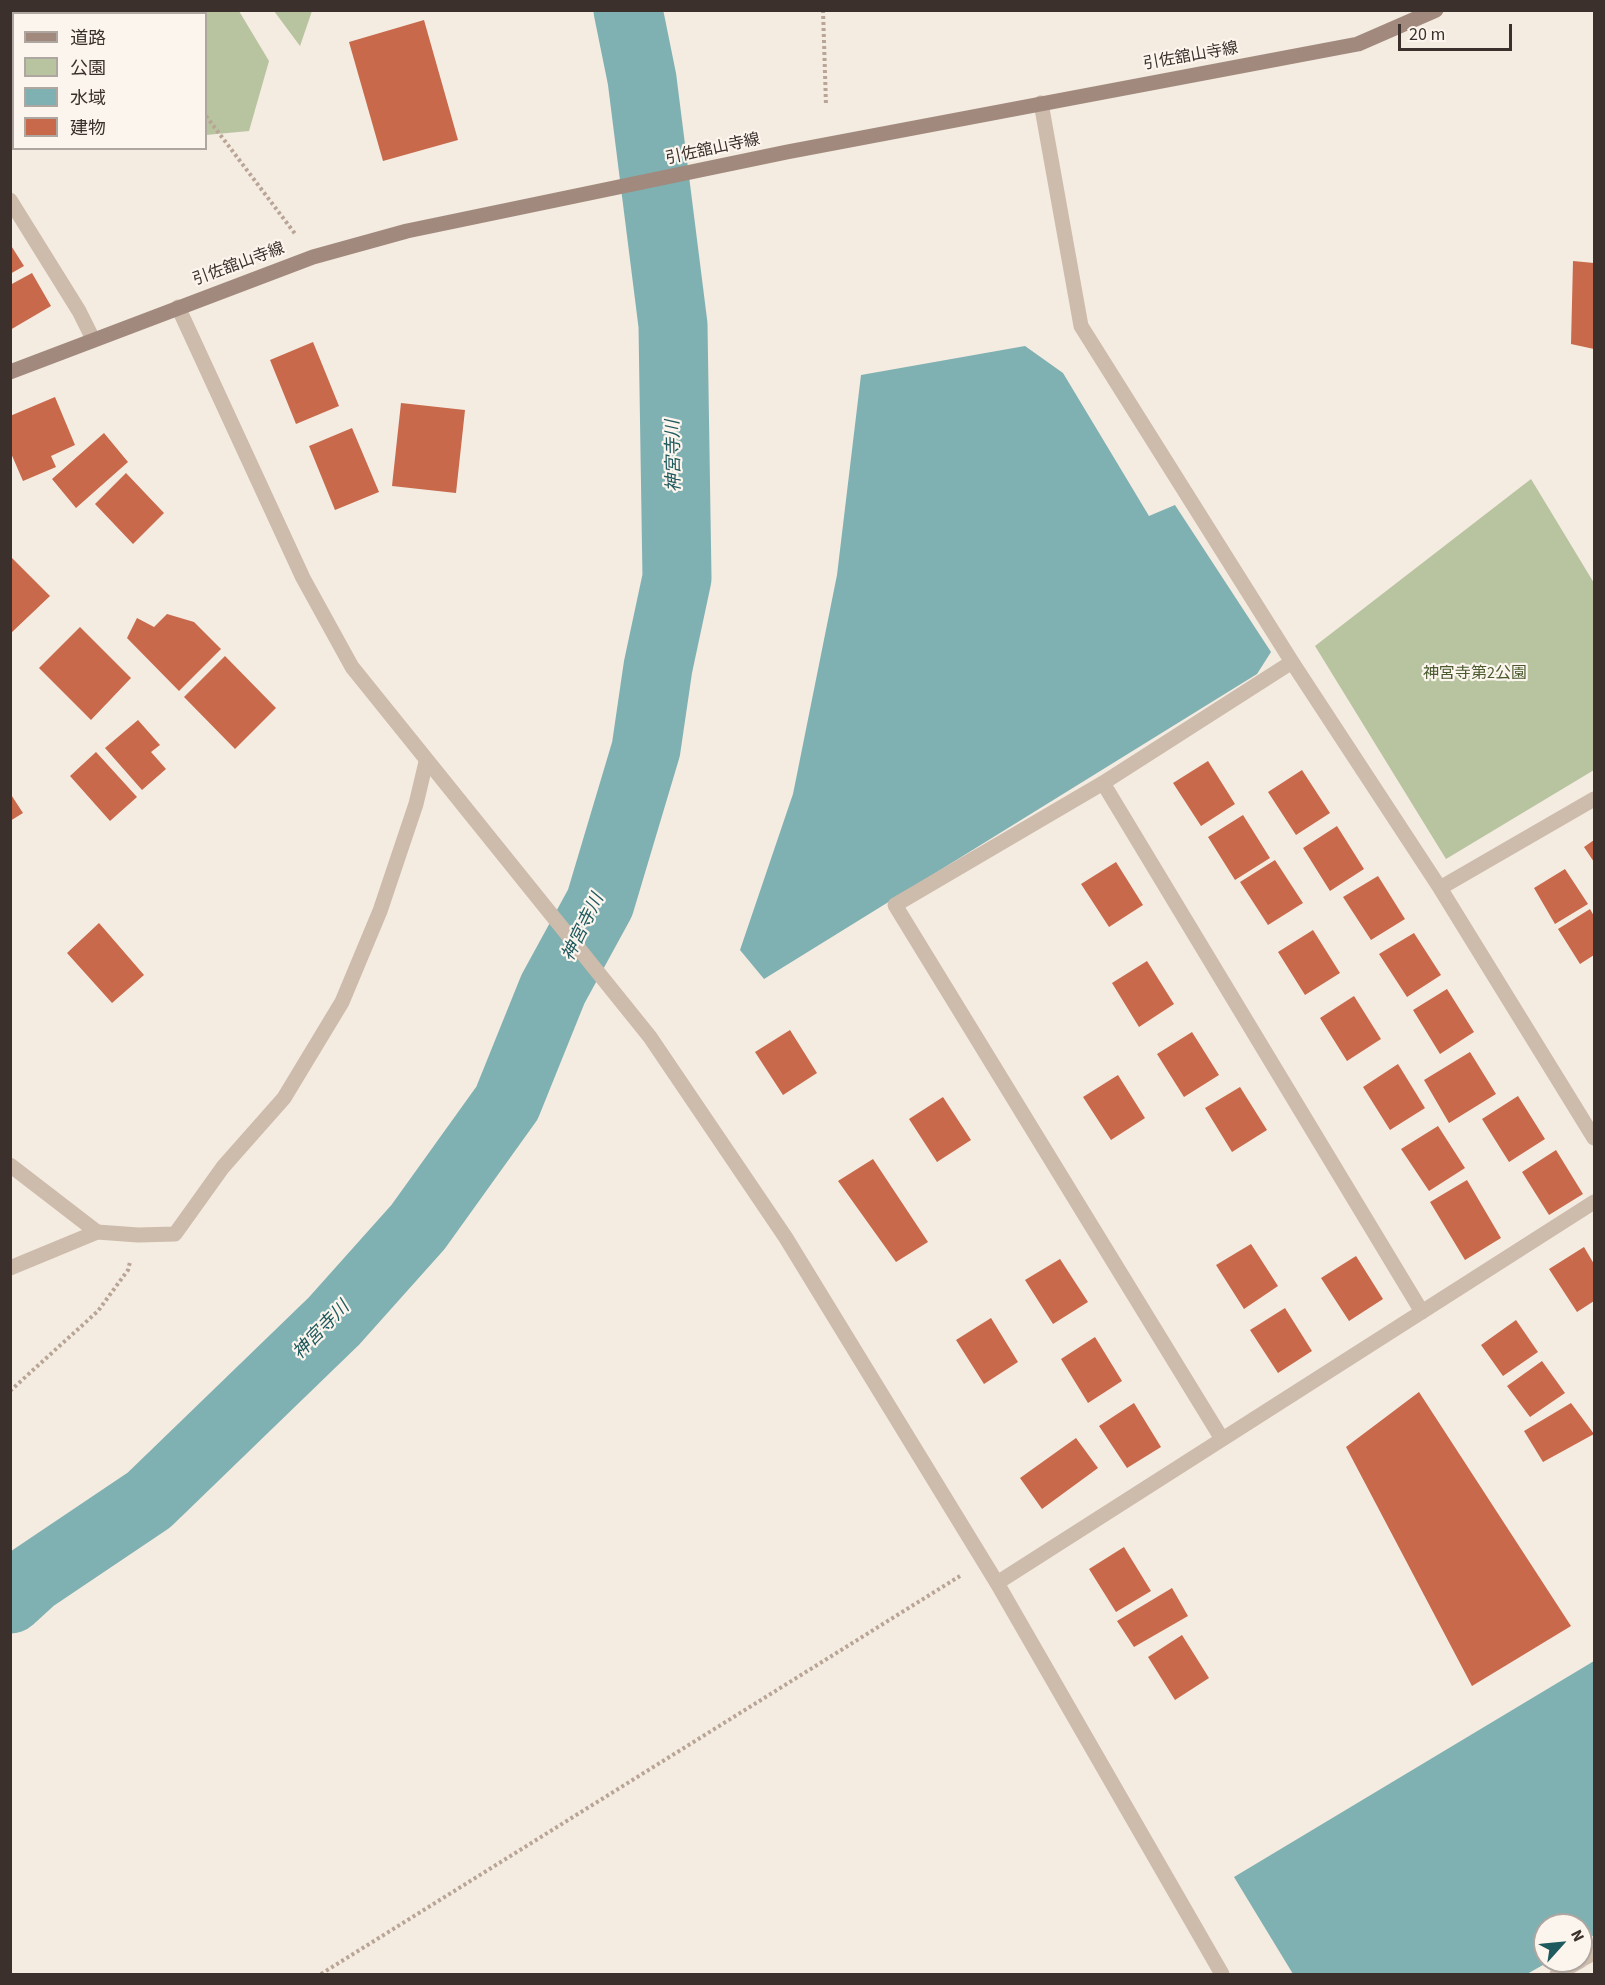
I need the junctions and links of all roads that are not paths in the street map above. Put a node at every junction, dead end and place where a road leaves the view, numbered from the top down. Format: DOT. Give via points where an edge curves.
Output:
graph roads {
  1 [pos="1436,10"];
  2 [pos="1041,103"];
  3 [pos="10,200"];
  4 [pos="178,307"];
  5 [pos="93,339"];
  6 [pos="10,372"];
  7 [pos="1292,662"];
  8 [pos="426,762"];
  9 [pos="1103,783"];
  10 [pos="1594,799"];
  11 [pos="1440,888"];
  12 [pos="1594,1138"];
  13 [pos="10,1165"];
  14 [pos="1594,1202"];
  15 [pos="97,1232"];
  16 [pos="10,1268"];
  17 [pos="1422,1312"];
  18 [pos="1222,1439"];
  19 [pos="997,1583"];
  20 [pos="1222,1974"];
  1 -- 2 [label="main road, 引佐舘山寺線" via="1358,44"];
  2 -- 4 [label="main road, 引佐舘山寺線" via="407,231 313,257"];
  2 -- 7 [label="street" via="1081,326"];
  3 -- 5 [label="street"];
  4 -- 5 [label="main road, 引佐舘山寺線"];
  4 -- 8 [label="street" via="303,578 352,667"];
  5 -- 6 [label="main road, 引佐舘山寺線"];
  7 -- 9 [label="street"];
  7 -- 11 [label="street"];
  8 -- 15 [label="street" via="380,911 346,992 284,1098 223,1167 175,1234"];
  8 -- 19 [label="street" via="651,1037 786,1238"];
  9 -- 17 [label="street"];
  9 -- 18 [label="street" via="895,905"];
  10 -- 11 [label="street"];
  11 -- 12 [label="street"];
  13 -- 15 [label="street"];
  14 -- 17 [label="street"];
  15 -- 16 [label="street"];
  17 -- 18 [label="street"];
  18 -- 19 [label="street"];
  19 -- 20 [label="street"];
}
